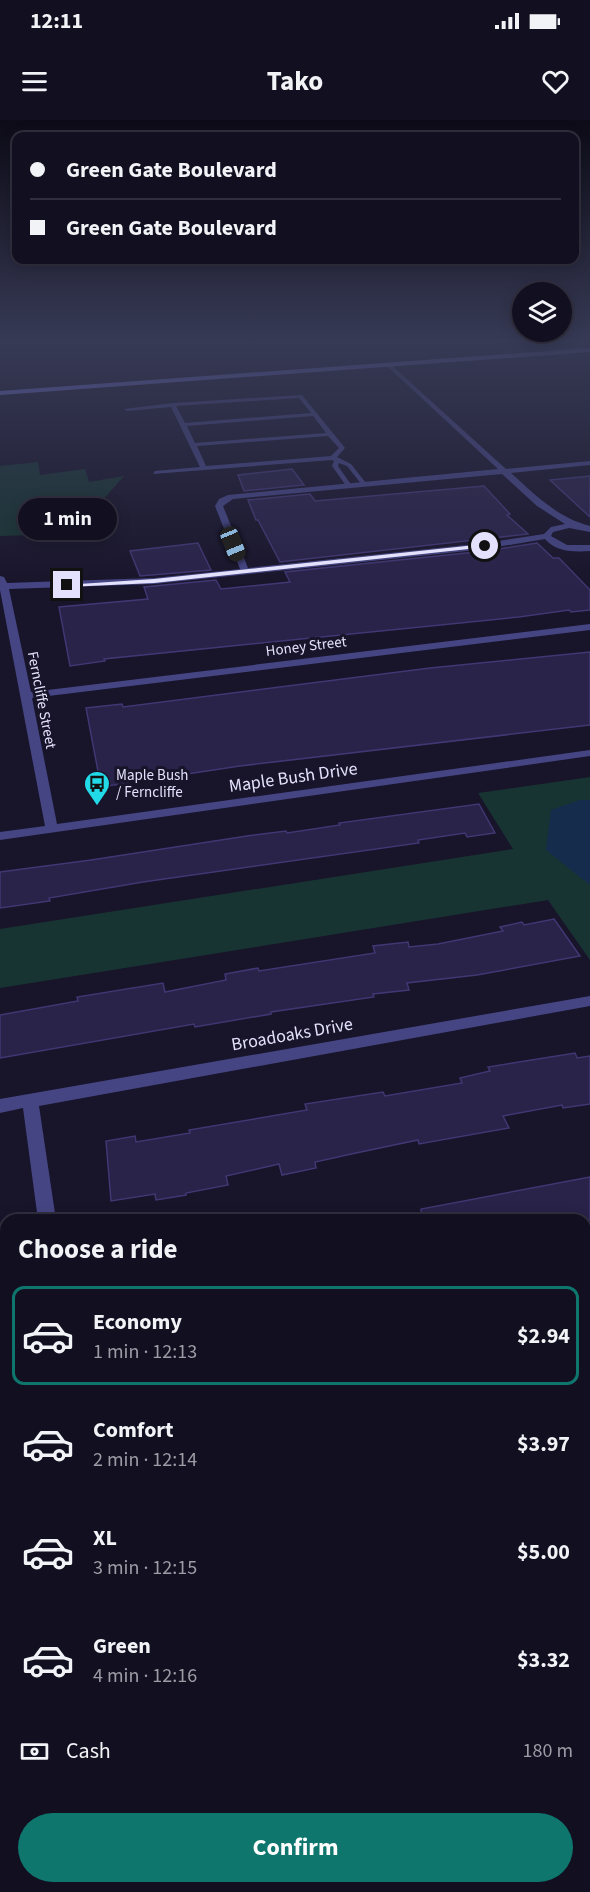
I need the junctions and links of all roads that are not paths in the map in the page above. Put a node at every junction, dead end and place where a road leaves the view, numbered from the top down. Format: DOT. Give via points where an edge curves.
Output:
graph roads {
  1 [pos="183,425"];
  2 [pos="187,425"];
  3 [pos="323,425"];
  4 [pos="454,425"];
  5 [pos="330,434"];
  6 [pos="193,445"];
  7 [pos="335,460"];
  8 [pos="590,463"];
  9 [pos="204,468"];
  10 [pos="504,471"];
  11 [pos="155,473"];
  12 [pos="364,484"];
  13 [pos="349,486"];
  14 [pos="540,504"];
  15 [pos="575,526"];
  16 [pos="590,529"];
  17 [pos="548,533"];
  18 [pos="485,546"];
  19 [pos="559,546"];
  20 [pos="590,548"];
  21 [pos="573,549"];
  22 [pos="590,559"];
  23 [pos="245,571"];
  24 [pos="1,583"];
  25 [pos="590,627"];
  26 [pos="26,696"];
  27 [pos="590,753"];
  28 [pos="52,829"];
  29 [pos="0,836"];
  30 [pos="590,1001"];
  31 [pos="30,1100"];
  32 [pos="0,1106"];
  33 [pos="46,1214"];
  1 -- 2 [label="lane"];
  1 -- 6 [label="lane"];
  3 -- 5 [label="lane"];
  4 -- 10 [label="street"];
  5 -- 6 [label="lane"];
  5 -- 7 [label="lane" via="342,448"];
  6 -- 9 [label="lane"];
  7 -- 9 [label="lane"];
  7 -- 12 [label="lane" via="349,465"];
  7 -- 13 [label="lane"];
  8 -- 10 [label="street"];
  9 -- 11 [label="lane"];
  10 -- 12 [label="street"];
  10 -- 14 [label="street"];
  12 -- 13 [label="street"];
  13 -- 23 [label="street" via="244,495 222,501 221,513"];
  14 -- 15 [label="street"];
  14 -- 17 [label="street" via="550,524"];
  15 -- 16 [label="street"];
  15 -- 17 [label="street" via="559,527"];
  17 -- 18 [label="street"];
  17 -- 19 [label="street" via="550,541"];
  18 -- 19 [label="street"];
  18 -- 23 [label="street"];
  19 -- 21 [label="street"];
  20 -- 21 [label="street"];
  21 -- 22 [label="street"];
  23 -- 24 [label="street" via="110,584"];
  24 -- 26 [label="street, Ferncliffe Street"];
  25 -- 26 [label="street, Honey Street"];
  26 -- 28 [label="street, Ferncliffe Street"];
  27 -- 28 [label="street, Maple Bush Drive"];
  28 -- 29 [label="street, Maple Bush Drive"];
  30 -- 31 [label="street, Broadoaks Drive"];
  31 -- 32 [label="street, Broadoaks Drive"];
  31 -- 33 [label="street"];
}
